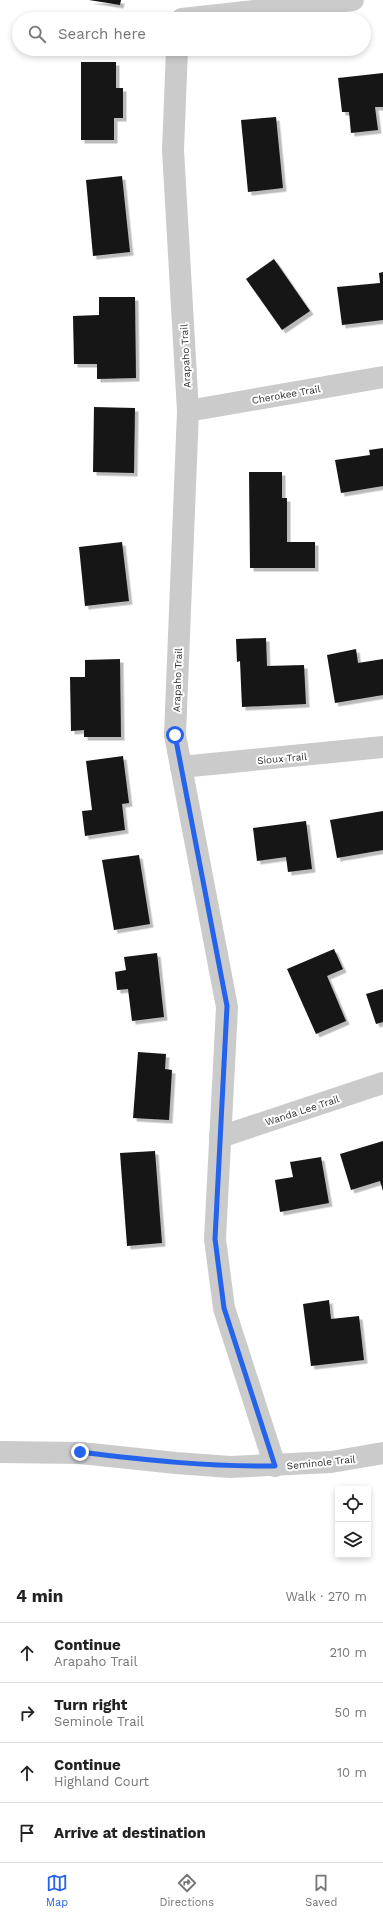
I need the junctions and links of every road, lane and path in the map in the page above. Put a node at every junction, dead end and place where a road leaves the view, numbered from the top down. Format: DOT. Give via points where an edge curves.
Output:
graph roads {
  1 [pos="181,0"];
  2 [pos="353,0"];
  3 [pos="180,12"];
  4 [pos="245,12"];
  5 [pos="177,56"];
  6 [pos="383,377"];
  7 [pos="188,411"];
  8 [pos="383,747"];
  9 [pos="181,767"];
  10 [pos="383,1083"];
  11 [pos="220,1137"];
  12 [pos="0,1452"];
  13 [pos="383,1453"];
  14 [pos="275,1466"];
  1 -- 3 [label="street"];
  2 -- 4 [label="street"];
  5 -- 7 [label="street, Arapaho Trail" via="173,150"];
  6 -- 7 [label="street, Cherokee Trail"];
  7 -- 9 [label="street, Arapaho Trail" via="175,735"];
  8 -- 9 [label="street, Sioux Trail"];
  9 -- 11 [label="street, Arapaho Trail" via="227,1006"];
  10 -- 11 [label="street, Wanda Lee Trail"];
  11 -- 14 [label="street, Arapaho Trail" via="215,1239 224,1308"];
  12 -- 14 [label="street, Seminole Trail" via="80,1452 230,1467"];
  13 -- 14 [label="street, Seminole Trail" via="331,1462"];
}
